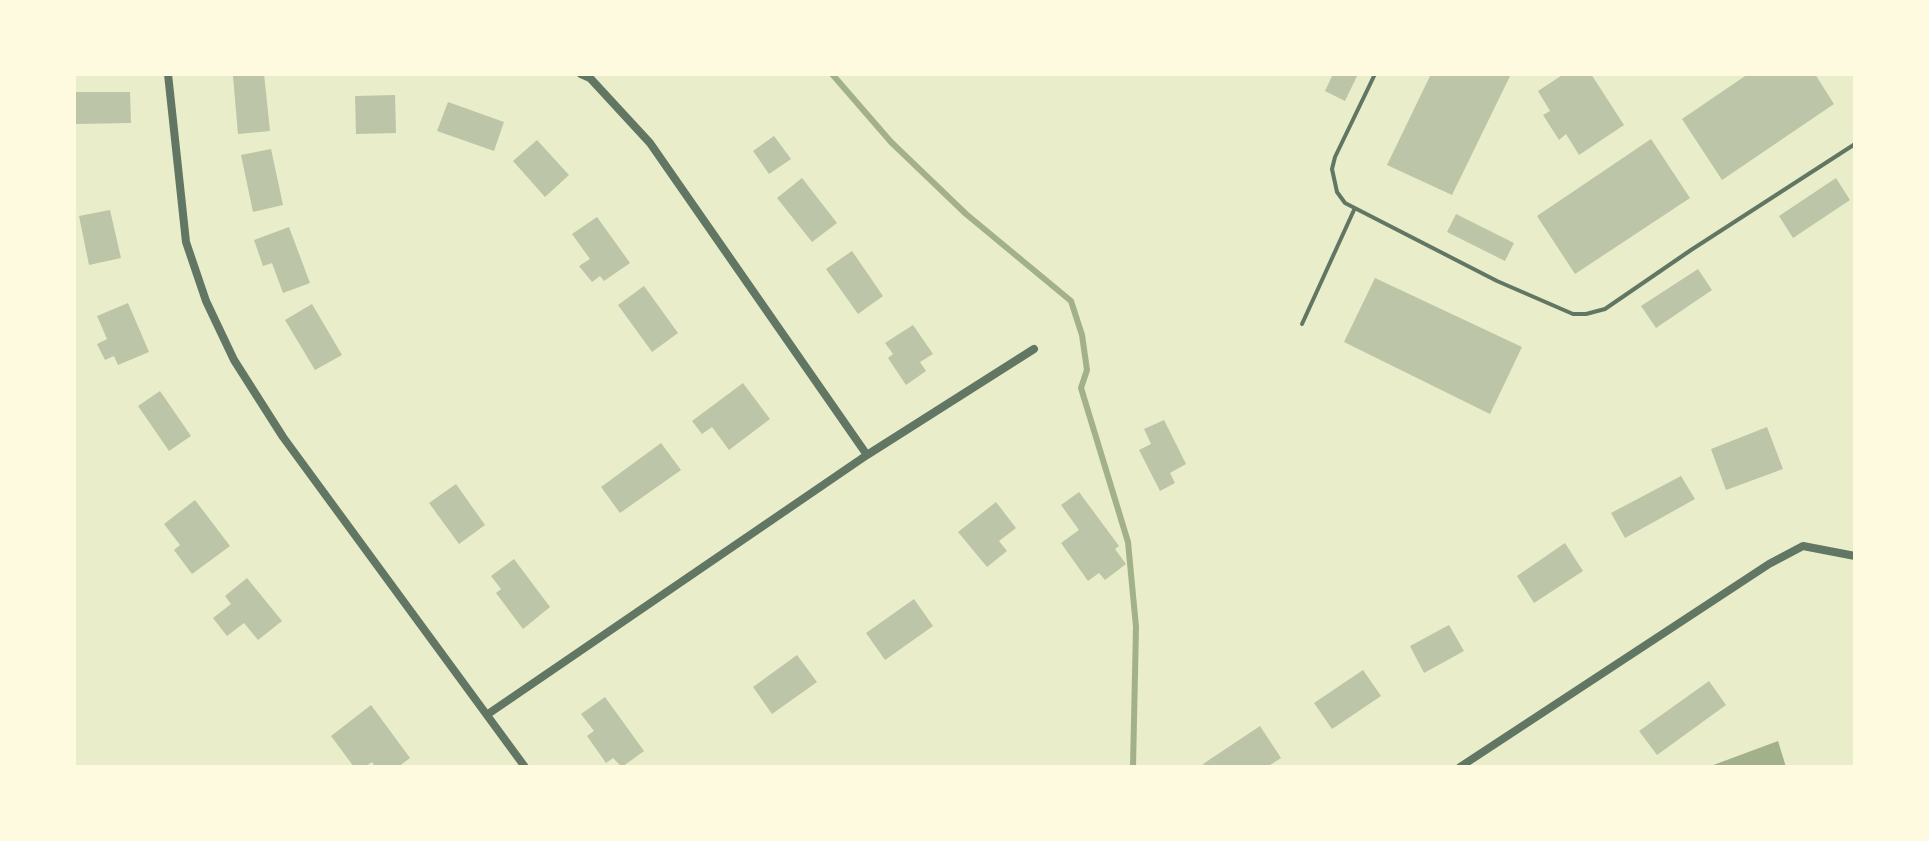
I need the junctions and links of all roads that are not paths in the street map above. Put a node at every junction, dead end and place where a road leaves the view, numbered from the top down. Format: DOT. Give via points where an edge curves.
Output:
graph roads {
  1 [pos="168,74"];
  2 [pos="581,74"];
  3 [pos="1375,74"];
  4 [pos="1855,144"];
  5 [pos="1354,210"];
  6 [pos="1302,324"];
  7 [pos="1034,349"];
  8 [pos="867,455"];
  9 [pos="1855,556"];
  10 [pos="488,714"];
  11 [pos="525,767"];
  12 [pos="1460,767"];
  1 -- 10 [label="street" via="186,242 234,360 283,437"];
  2 -- 8 [label="street" via="650,143"];
  3 -- 5 [label="lane" via="1332,169 1337,192"];
  4 -- 5 [label="lane" via="1605,309 1586,314 1561,311"];
  5 -- 6 [label="lane"];
  7 -- 8 [label="street"];
  8 -- 10 [label="street"];
  9 -- 12 [label="street" via="1803,546 1769,564"];
  10 -- 11 [label="street"];
}
